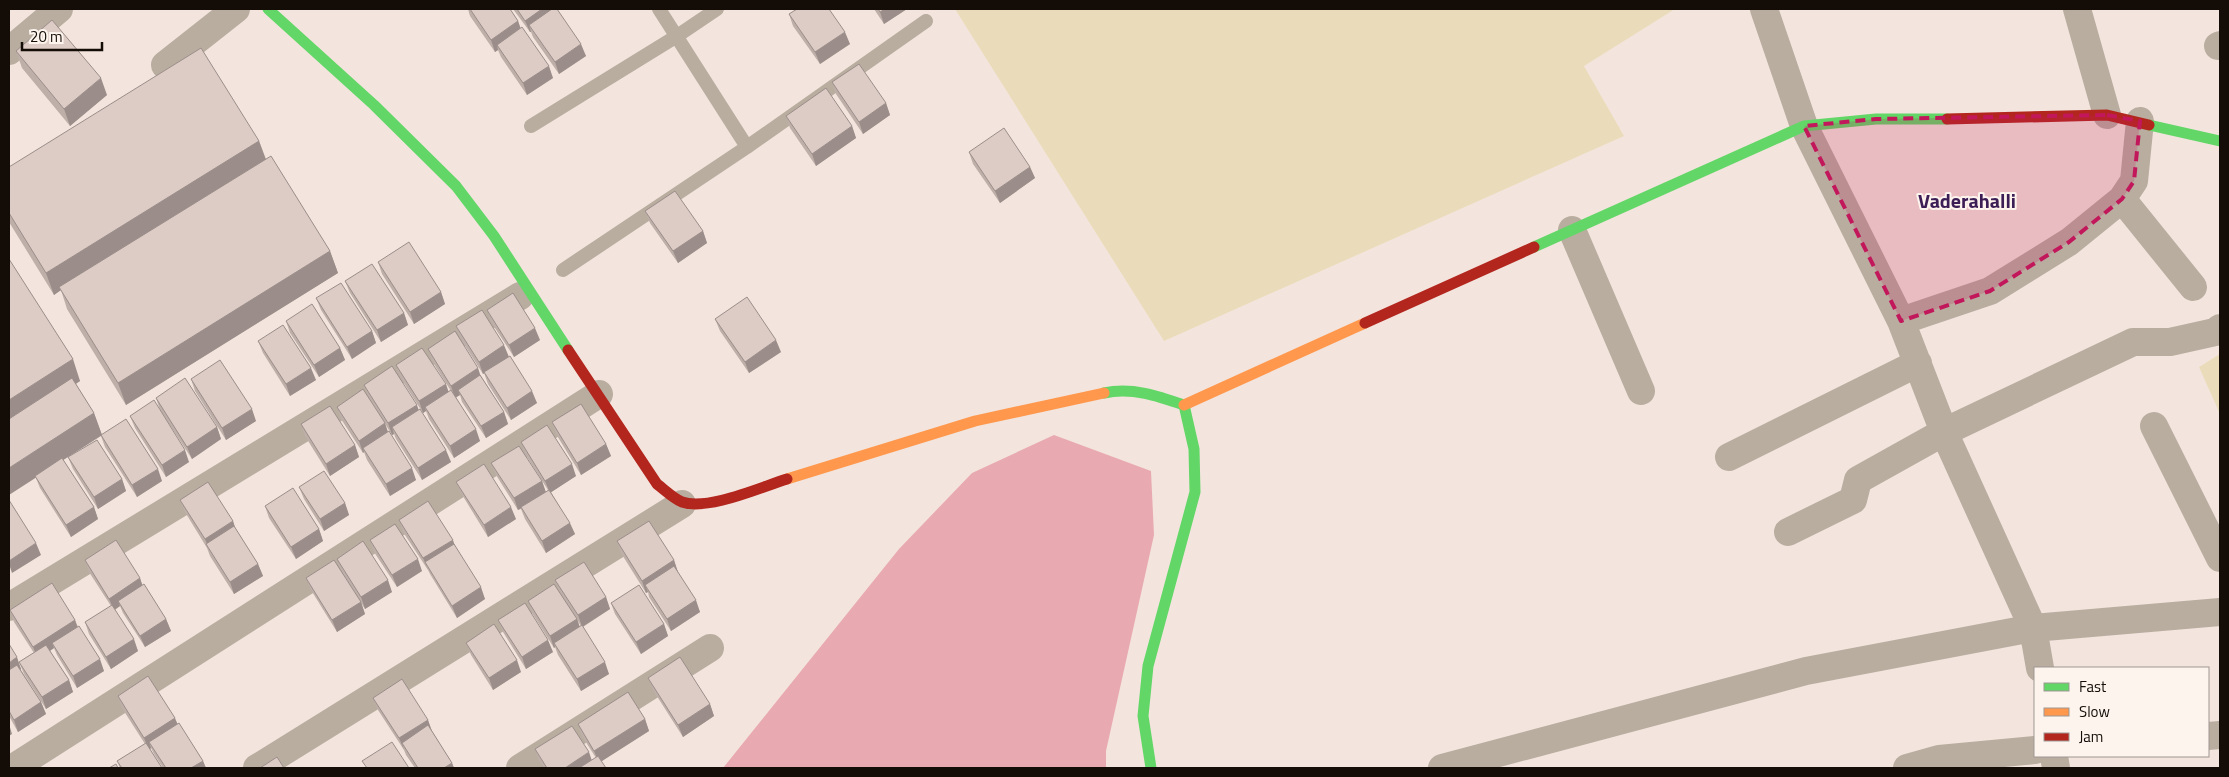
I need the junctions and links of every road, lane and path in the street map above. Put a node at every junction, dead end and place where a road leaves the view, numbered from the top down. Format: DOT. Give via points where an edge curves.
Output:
graph roads {
  1 [pos="58,9"];
  2 [pos="236,9"];
  3 [pos="268,9"];
  4 [pos="659,9"];
  5 [pos="717,9"];
  6 [pos="1764,9"];
  7 [pos="2077,9"];
  8 [pos="926,20"];
  9 [pos="677,36"];
  10 [pos="9,51"];
  11 [pos="165,65"];
  12 [pos="2107,115"];
  13 [pos="2140,121"];
  14 [pos="531,126"];
  15 [pos="1804,126"];
  16 [pos="2220,141"];
  17 [pos="747,147"];
  18 [pos="2122,199"];
  19 [pos="1572,230"];
  20 [pos="563,270"];
  21 [pos="2193,287"];
  22 [pos="528,291"];
  23 [pos="1901,320"];
  24 [pos="2220,328"];
  25 [pos="1918,363"];
  26 [pos="1641,391"];
  27 [pos="599,394"];
  28 [pos="1184,405"];
  29 [pos="2154,426"];
  30 [pos="1944,432"];
  31 [pos="1729,457"];
  32 [pos="682,504"];
  33 [pos="1788,532"];
  34 [pos="2220,558"];
  35 [pos="9,607"];
  36 [pos="2220,612"];
  37 [pos="2034,628"];
  38 [pos="710,648"];
  39 [pos="2040,667"];
  40 [pos="2034,750"];
  41 [pos="13,768"];
  42 [pos="257,768"];
  43 [pos="520,768"];
  44 [pos="1151,768"];
  45 [pos="1442,768"];
  46 [pos="1907,768"];
  1 -- 10 [label="street"];
  2 -- 11 [label="street"];
  3 -- 22 [label="street" via="374,105 456,186 494,236"];
  4 -- 9 [label="lane"];
  5 -- 9 [label="lane"];
  6 -- 15 [label="street"];
  7 -- 12 [label="street"];
  8 -- 17 [label="lane"];
  9 -- 14 [label="lane"];
  9 -- 17 [label="lane"];
  12 -- 13 [label="street"];
  12 -- 15 [label="street" via="1876,119"];
  13 -- 16 [label="street"];
  13 -- 18 [label="street" via="2134,180"];
  15 -- 19 [label="street"];
  15 -- 23 [label="street"];
  17 -- 20 [label="lane"];
  18 -- 21 [label="street"];
  18 -- 23 [label="street" via="2069,242 1990,291"];
  19 -- 26 [label="street"];
  19 -- 28 [label="street"];
  22 -- 27 [label="street"];
  22 -- 35 [label="street"];
  23 -- 25 [label="street"];
  24 -- 30 [label="street" via="2215,332 2170,342 2133,342"];
  25 -- 30 [label="street"];
  25 -- 31 [label="street"];
  27 -- 32 [label="street" via="658,484"];
  27 -- 41 [label="street"];
  28 -- 32 [label="street" via="1148,393 1116,390 975,421 716,502"];
  28 -- 44 [label="street" via="1194,449 1195,492 1148,666 1143,716"];
  29 -- 34 [label="street"];
  30 -- 33 [label="street" via="1858,480 1853,500"];
  30 -- 37 [label="street"];
  32 -- 42 [label="street"];
  36 -- 37 [label="street"];
  37 -- 39 [label="street"];
  37 -- 45 [label="street" via="1806,671"];
  38 -- 43 [label="street"];
  40 -- 46 [label="street" via="1939,759"];
}
